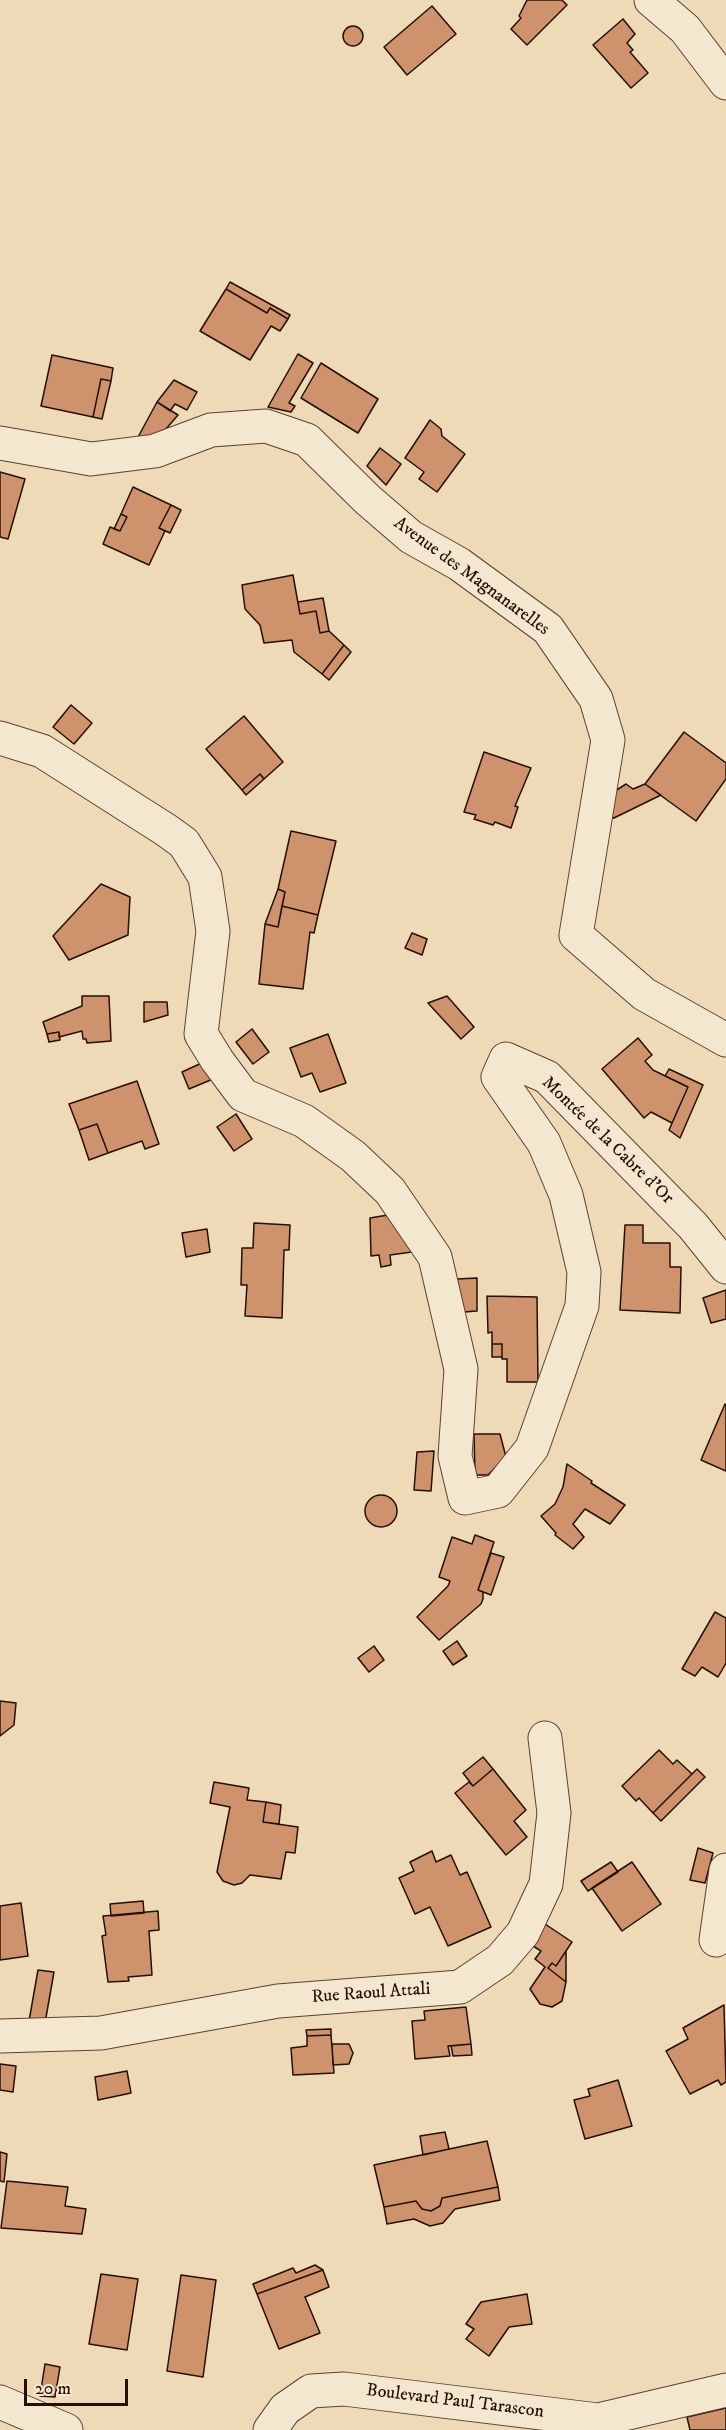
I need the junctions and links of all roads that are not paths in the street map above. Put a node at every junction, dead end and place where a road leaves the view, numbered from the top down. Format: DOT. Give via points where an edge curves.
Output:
graph roads {
  1 [pos="651,0"];
  2 [pos="726,83"];
  3 [pos="0,443"];
  4 [pos="0,738"];
  5 [pos="726,1040"];
  6 [pos="726,1267"];
  7 [pos="544,1737"];
  8 [pos="726,1870"];
  9 [pos="716,1940"];
  10 [pos="0,2036"];
  11 [pos="726,2390"];
  12 [pos="0,2402"];
  13 [pos="66,2430"];
  14 [pos="270,2430"];
  1 -- 2 [label="street" via="685,29"];
  3 -- 5 [label="street, Avenue des Magnanarelles" via="91,459 155,452 211,430 266,426 277,429 307,440 411,537 459,564 548,629 596,699 608,740 576,935 644,994"];
  4 -- 6 [label="street, Montée de la Cabre d'Or" via="42,751 166,830 184,843 205,877 213,931 201,1034 243,1095 304,1121 352,1156 390,1191 435,1257 461,1369 455,1456 465,1498 498,1491 532,1448 582,1306 584,1272 566,1195 544,1143 498,1077 506,1059 547,1077 693,1226"];
  7 -- 10 [label="street, Rue Raoul Attali" via="554,1813 546,1884 523,1933 500,1960 460,1988 278,2001 101,2032"];
  8 -- 9 [label="street"];
  11 -- 14 [label="street, Boulevard Paul Tarascon" via="598,2420 344,2389 311,2391 285,2409"];
  12 -- 13 [label="street"];
}
